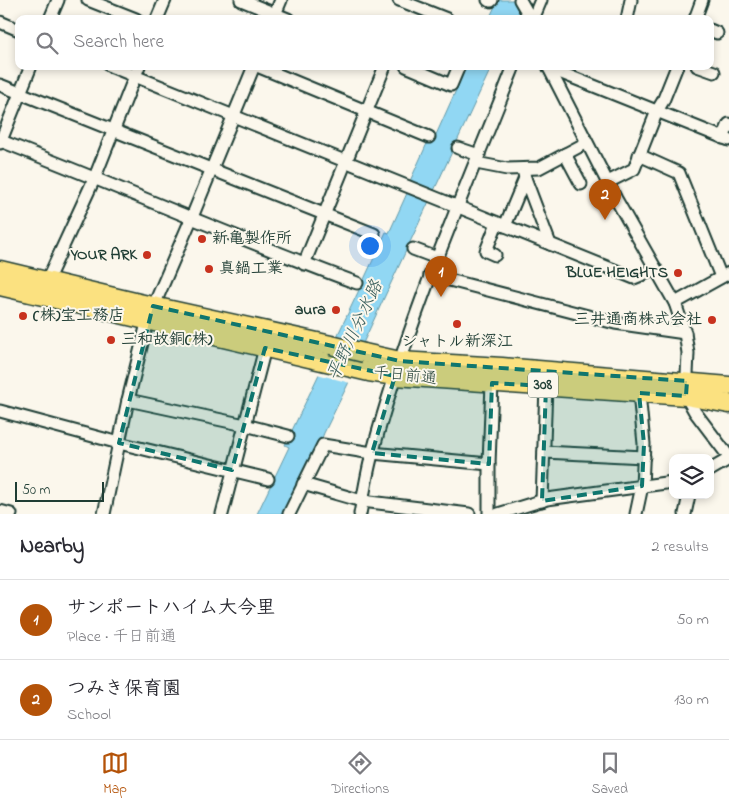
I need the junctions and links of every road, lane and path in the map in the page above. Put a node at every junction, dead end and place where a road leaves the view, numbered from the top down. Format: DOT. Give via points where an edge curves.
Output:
graph roads {
  1 [pos="58,0"];
  2 [pos="88,0"];
  3 [pos="165,0"];
  4 [pos="241,0"];
  5 [pos="281,0"];
  6 [pos="400,0"];
  7 [pos="488,0"];
  8 [pos="492,0"];
  9 [pos="541,0"];
  10 [pos="631,0"];
  11 [pos="702,0"];
  12 [pos="522,4"];
  13 [pos="52,15"];
  14 [pos="126,15"];
  15 [pos="159,15"];
  16 [pos="272,15"];
  17 [pos="274,15"];
  18 [pos="438,15"];
  19 [pos="529,15"];
  20 [pos="534,15"];
  21 [pos="628,15"];
  22 [pos="696,15"];
  23 [pos="0,22"];
  24 [pos="15,28"];
  25 [pos="29,70"];
  26 [pos="254,70"];
  27 [pos="266,70"];
  28 [pos="383,70"];
  29 [pos="415,70"];
  30 [pos="457,70"];
  31 [pos="512,70"];
  32 [pos="550,70"];
  33 [pos="555,70"];
  34 [pos="675,70"];
  35 [pos="708,70"];
  36 [pos="137,71"];
  37 [pos="714,72"];
  38 [pos="0,85"];
  39 [pos="20,93"];
  40 [pos="368,111"];
  41 [pos="657,111"];
  42 [pos="233,116"];
  43 [pos="729,124"];
  44 [pos="114,129"];
  45 [pos="429,137"];
  46 [pos="726,139"];
  47 [pos="0,142"];
  48 [pos="586,143"];
  49 [pos="458,148"];
  50 [pos="565,154"];
  51 [pos="639,155"];
  52 [pos="477,159"];
  53 [pos="346,162"];
  54 [pos="212,168"];
  55 [pos="524,174"];
  56 [pos="95,177"];
  57 [pos="608,182"];
  58 [pos="580,184"];
  59 [pos="457,206"];
  60 [pos="324,214"];
  61 [pos="192,218"];
  62 [pos="501,224"];
  63 [pos="374,234"];
  64 [pos="550,244"];
  65 [pos="413,249"];
  66 [pos="495,255"];
  67 [pos="437,258"];
  68 [pos="304,264"];
  69 [pos="656,269"];
  70 [pos="0,270"];
  71 [pos="430,275"];
  72 [pos="725,275"];
  73 [pos="47,281"];
  74 [pos="357,283"];
  75 [pos="0,286"];
  76 [pos="676,302"];
  77 [pos="151,313"];
  78 [pos="685,333"];
  79 [pos="265,348"];
  80 [pos="398,368"];
  81 [pos="492,383"];
  82 [pos="546,386"];
  83 [pos="729,386"];
  84 [pos="687,388"];
  85 [pos="639,392"];
  86 [pos="128,400"];
  87 [pos="729,404"];
  88 [pos="0,411"];
  89 [pos="245,425"];
  90 [pos="288,436"];
  91 [pos="119,442"];
  92 [pos="372,452"];
  93 [pos="544,452"];
  94 [pos="644,457"];
  95 [pos="729,458"];
  96 [pos="489,464"];
  97 [pos="714,467"];
  98 [pos="232,470"];
  99 [pos="268,479"];
  100 [pos="669,483"];
  101 [pos="303,484"];
  102 [pos="642,486"];
  103 [pos="688,499"];
  104 [pos="362,501"];
  105 [pos="542,501"];
  106 [pos="0,511"];
  107 [pos="11,514"];
  108 [pos="104,514"];
  109 [pos="222,514"];
  110 [pos="289,514"];
  111 [pos="360,514"];
  112 [pos="469,514"];
  113 [pos="489,514"];
  114 [pos="498,514"];
  115 [pos="636,514"];
  116 [pos="685,514"];
  1 -- 13 [label="street"];
  2 -- 14 [label="street"];
  3 -- 15 [label="street"];
  4 -- 16 [label="street"];
  5 -- 17 [label="street"];
  6 -- 18 [label="street"];
  7 -- 8 [label="street"];
  9 -- 20 [label="street"];
  10 -- 21 [label="street"];
  11 -- 22 [label="street"];
  12 -- 19 [label="street"];
  23 -- 24 [label="street"];
  25 -- 39 [label="street"];
  26 -- 42 [label="street"];
  27 -- 40 [label="street"];
  28 -- 40 [label="street"];
  29 -- 30 [label="street" via="451,85"];
  31 -- 52 [label="street"];
  32 -- 48 [label="street"];
  33 -- 41 [label="street"];
  34 -- 41 [label="street"];
  35 -- 37 [label="street"];
  36 -- 42 [label="street"];
  36 -- 44 [label="street"];
  38 -- 39 [label="street"];
  39 -- 44 [label="street"];
  39 -- 47 [label="street"];
  40 -- 45 [label="street"];
  40 -- 53 [label="street"];
  41 -- 46 [label="street"];
  41 -- 51 [label="street"];
  42 -- 53 [label="street"];
  42 -- 54 [label="street"];
  43 -- 46 [label="street"];
  44 -- 54 [label="street"];
  44 -- 56 [label="street"];
  47 -- 56 [label="street"];
  48 -- 50 [label="street"];
  48 -- 57 [label="street"];
  49 -- 52 [label="street"];
  50 -- 55 [label="street"];
  50 -- 58 [label="street"];
  51 -- 57 [label="street" via="634,169"];
  51 -- 72 [label="street" via="679,173"];
  52 -- 55 [label="street"];
  52 -- 59 [label="street"];
  53 -- 59 [label="street"];
  53 -- 60 [label="street"];
  54 -- 60 [label="street"];
  54 -- 61 [label="street"];
  55 -- 62 [label="street"];
  55 -- 64 [label="street"];
  56 -- 61 [label="street"];
  56 -- 73 [label="street"];
  57 -- 69 [label="street"];
  59 -- 62 [label="street"];
  59 -- 67 [label="street"];
  60 -- 63 [label="street"];
  60 -- 68 [label="street"];
  61 -- 68 [label="street"];
  61 -- 77 [label="street"];
  62 -- 64 [label="street"];
  62 -- 66 [label="street" via="486,251"];
  64 -- 69 [label="street" via="634,278"];
  65 -- 67 [label="street"];
  67 -- 71 [label="street"];
  68 -- 74 [label="street"];
  69 -- 76 [label="street"];
  70 -- 73 [label="highway, 千日前通 / 308"];
  71 -- 78 [label="street" via="615,323"];
  71 -- 80 [label="street"];
  72 -- 76 [label="street"];
  73 -- 77 [label="highway, 千日前通 / 308"];
  75 -- 77 [label="highway, 千日前通 / 308"];
  76 -- 78 [label="street"];
  77 -- 79 [label="highway, 千日前通 / 308"];
  77 -- 80 [label="highway, 千日前通 / 308, bridge" via="331,345 364,353"];
  77 -- 86 [label="street"];
  78 -- 84 [label="street"];
  79 -- 80 [label="highway, 千日前通 / 308" via="356,370"];
  79 -- 89 [label="street"];
  80 -- 81 [label="highway, 千日前通 / 308"];
  80 -- 84 [label="highway, 千日前通 / 308" via="502,367"];
  80 -- 92 [label="street"];
  81 -- 82 [label="highway, 千日前通 / 308"];
  81 -- 96 [label="street"];
  82 -- 85 [label="highway, 千日前通 / 308"];
  82 -- 93 [label="street"];
  83 -- 84 [label="highway, 千日前通 / 308"];
  84 -- 85 [label="highway, 千日前通 / 308"];
  84 -- 87 [label="highway, 千日前通 / 308"];
  84 -- 95 [label="street" via="695,412"];
  85 -- 94 [label="street"];
  86 -- 89 [label="street"];
  86 -- 91 [label="street"];
  88 -- 91 [label="street"];
  89 -- 90 [label="street"];
  89 -- 98 [label="street"];
  91 -- 98 [label="street"];
  91 -- 108 [label="street"];
  92 -- 96 [label="street"];
  92 -- 101 [label="street" via="322,445"];
  92 -- 104 [label="street"];
  93 -- 94 [label="street"];
  93 -- 105 [label="street"];
  94 -- 102 [label="street"];
  95 -- 97 [label="street"];
  96 -- 113 [label="street"];
  98 -- 99 [label="street"];
  98 -- 109 [label="street"];
  100 -- 102 [label="street"];
  101 -- 104 [label="street"];
  101 -- 110 [label="street"];
  102 -- 105 [label="street"];
  102 -- 115 [label="street"];
  103 -- 116 [label="street"];
  104 -- 111 [label="street"];
  104 -- 112 [label="street"];
  105 -- 114 [label="street"];
  106 -- 107 [label="street"];
}
